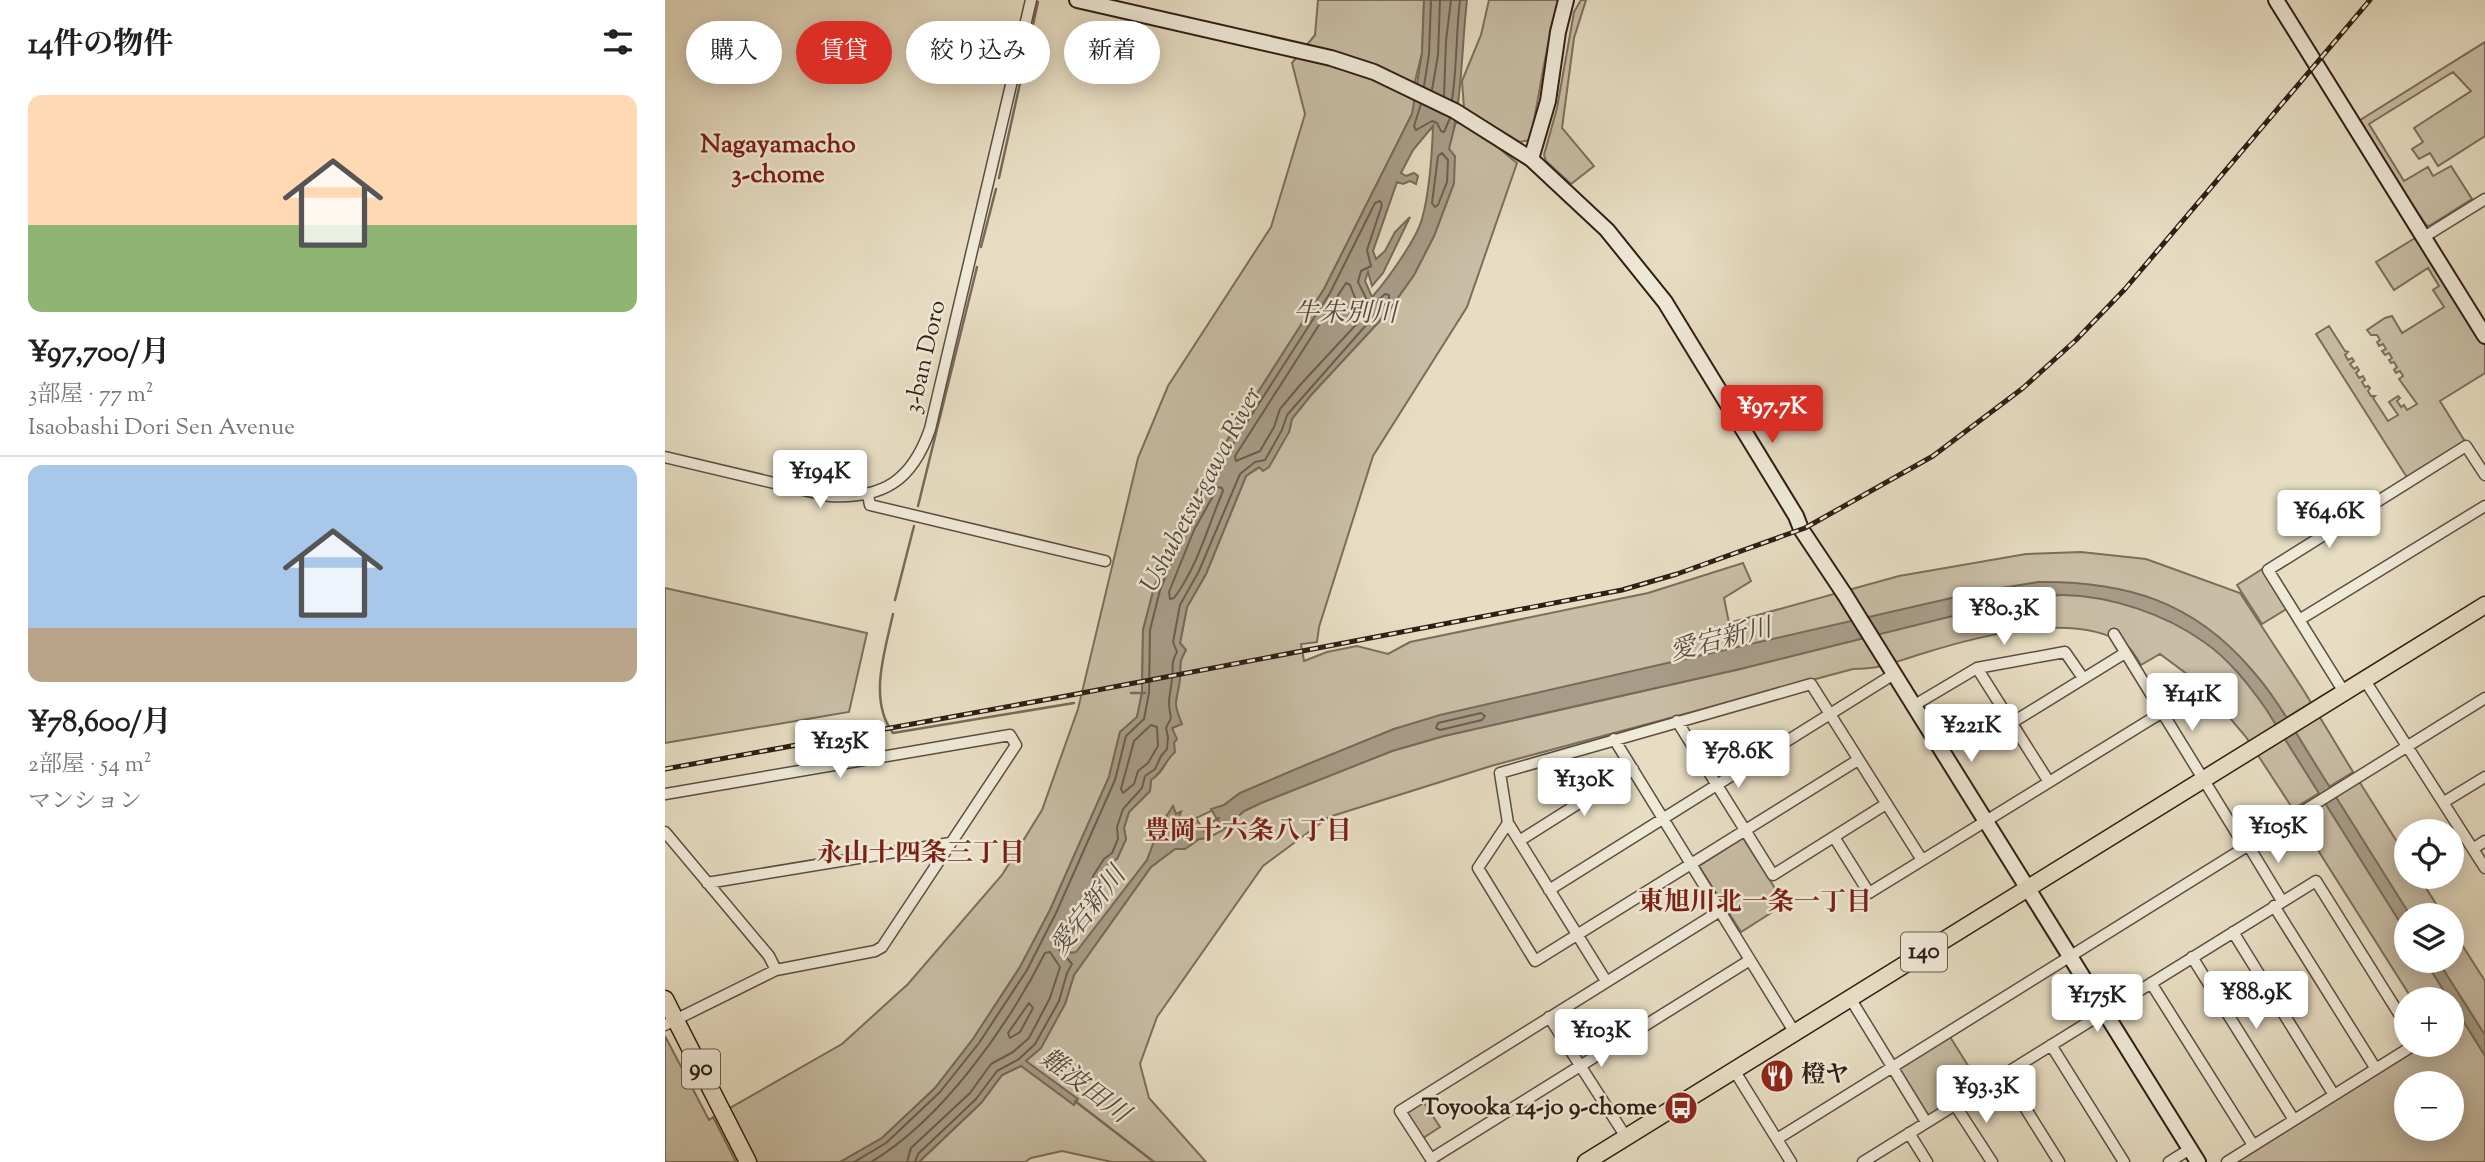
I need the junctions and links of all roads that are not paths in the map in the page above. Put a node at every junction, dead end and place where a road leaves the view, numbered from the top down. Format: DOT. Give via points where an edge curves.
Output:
graph roads {
  1 [pos="1031,0"];
  2 [pos="1077,0"];
  3 [pos="1566,0"];
  4 [pos="2276,0"];
  5 [pos="1531,159"];
  6 [pos="2485,199"];
  7 [pos="2424,237"];
  8 [pos="2485,336"];
  9 [pos="665,457"];
  10 [pos="2485,475"];
  11 [pos="868,495"];
  12 [pos="2485,506"];
  13 [pos="1105,561"];
  14 [pos="2485,605"];
  15 [pos="2299,620"];
  16 [pos="2114,634"];
  17 [pos="2125,653"];
  18 [pos="1977,668"];
  19 [pos="1894,674"];
  20 [pos="2083,678"];
  21 [pos="2364,679"];
  22 [pos="2200,689"];
  23 [pos="2344,692"];
  24 [pos="2485,698"];
  25 [pos="1913,706"];
  26 [pos="2162,712"];
  27 [pos="1830,714"];
  28 [pos="1677,721"];
  29 [pos="2013,722"];
  30 [pos="1614,739"];
  31 [pos="2407,746"];
  32 [pos="1859,760"];
  33 [pos="1633,769"];
  34 [pos="2485,777"];
  35 [pos="2203,780"];
  36 [pos="2049,782"];
  37 [pos="1716,785"];
  38 [pos="665,794"];
  39 [pos="2444,802"];
  40 [pos="1886,804"];
  41 [pos="1664,818"];
  42 [pos="1986,821"];
  43 [pos="1508,823"];
  44 [pos="1745,831"];
  45 [pos="665,832"];
  46 [pos="1834,837"];
  47 [pos="1519,841"];
  48 [pos="2485,841"];
  49 [pos="950,843"];
  50 [pos="2246,846"];
  51 [pos="2473,849"];
  52 [pos="1922,860"];
  53 [pos="1691,863"];
  54 [pos="2485,869"];
  55 [pos="707,883"];
  56 [pos="2028,888"];
  57 [pos="1549,890"];
  58 [pos="2278,904"];
  59 [pos="1720,911"];
  60 [pos="2234,932"];
  61 [pos="1577,935"];
  62 [pos="2070,956"];
  63 [pos="2192,957"];
  64 [pos="1751,960"];
  65 [pos="776,970"];
  66 [pos="1606,981"];
  67 [pos="2151,983"];
  68 [pos="1850,998"];
  69 [pos="665,999"];
  70 [pos="2394,1006"];
  71 [pos="2105,1012"];
  72 [pos="1549,1017"];
  73 [pos="668,1022"];
  74 [pos="1795,1032"];
  75 [pos="2051,1045"];
  76 [pos="2395,1057"];
  77 [pos="1581,1066"];
  78 [pos="1892,1066"];
  79 [pos="2376,1069"];
  80 [pos="1734,1070"];
  81 [pos="2004,1074"];
  82 [pos="2334,1095"];
  83 [pos="1955,1105"];
  84 [pos="2294,1120"];
  85 [pos="1927,1122"];
  86 [pos="1909,1133"];
  87 [pos="1626,1137"];
  88 [pos="1777,1139"];
  89 [pos="732,1141"];
  90 [pos="2253,1145"];
  91 [pos="2194,1156"];
  92 [pos="736,1162"];
  93 [pos="748,1162"];
  94 [pos="1586,1162"];
  95 [pos="1791,1162"];
  96 [pos="1863,1162"];
  97 [pos="1927,1162"];
  98 [pos="1991,1162"];
  99 [pos="2059,1162"];
  100 [pos="2124,1162"];
  101 [pos="2169,1162"];
  102 [pos="2227,1162"];
  1 -- 11 [label="street, 3-ban Doro" via="930,429 915,463 887,487"];
  2 -- 5 [label="street" via="1374,72 1455,111"];
  3 -- 5 [label="street" via="1548,101"];
  4 -- 7 [label="street"];
  5 -- 19 [label="street" via="1607,230 1665,302"];
  6 -- 7 [label="street"];
  7 -- 8 [label="street"];
  9 -- 11 [label="street, 3-ban Doro" via="829,496"];
  10 -- 15 [label="street" via="2466,446 2268,570"];
  11 -- 13 [label="street" via="870,505"];
  12 -- 15 [label="street"];
  14 -- 21 [label="main road, 140"];
  15 -- 23 [label="street"];
  16 -- 17 [label="street"];
  17 -- 20 [label="street"];
  17 -- 26 [label="street"];
  18 -- 20 [label="street" via="2065,652"];
  18 -- 25 [label="street"];
  18 -- 29 [label="street"];
  19 -- 25 [label="street"];
  19 -- 27 [label="street"];
  20 -- 29 [label="street"];
  21 -- 23 [label="main road, 140"];
  21 -- 31 [label="street"];
  22 -- 26 [label="street"];
  23 -- 35 [label="main road, 140"];
  24 -- 31 [label="street"];
  25 -- 42 [label="street"];
  26 -- 35 [label="street"];
  26 -- 36 [label="street"];
  27 -- 28 [label="street" via="1811,684"];
  27 -- 32 [label="street"];
  27 -- 37 [label="street"];
  28 -- 30 [label="street"];
  28 -- 37 [label="street"];
  29 -- 36 [label="street"];
  30 -- 33 [label="street"];
  30 -- 43 [label="street" via="1500,773"];
  31 -- 39 [label="street"];
  31 -- 50 [label="street"];
  32 -- 40 [label="street"];
  32 -- 44 [label="street"];
  33 -- 41 [label="street"];
  33 -- 47 [label="street"];
  34 -- 39 [label="street"];
  35 -- 50 [label="street"];
  35 -- 56 [label="main road, 140"];
  36 -- 42 [label="street"];
  37 -- 41 [label="street"];
  37 -- 44 [label="street"];
  38 -- 49 [label="street" via="1010,736 1016,745"];
  39 -- 51 [label="street"];
  40 -- 46 [label="street"];
  40 -- 52 [label="street"];
  41 -- 53 [label="street"];
  41 -- 57 [label="street"];
  42 -- 52 [label="street"];
  42 -- 56 [label="street"];
  43 -- 47 [label="street"];
  43 -- 61 [label="street" via="1478,868 1535,961"];
  44 -- 46 [label="street" via="1773,875"];
  44 -- 53 [label="street"];
  45 -- 55 [label="street"];
  46 -- 52 [label="street" via="1869,893"];
  47 -- 57 [label="street"];
  48 -- 51 [label="street"];
  49 -- 55 [label="street"];
  49 -- 65 [label="street" via="882,947"];
  50 -- 58 [label="street"];
  50 -- 62 [label="street"];
  51 -- 54 [label="street"];
  53 -- 59 [label="street"];
  53 -- 61 [label="street"];
  55 -- 65 [label="street"];
  56 -- 62 [label="street"];
  56 -- 68 [label="main road, 140"];
  57 -- 61 [label="street"];
  58 -- 60 [label="street"];
  58 -- 70 [label="street" via="2316,881"];
  58 -- 79 [label="street"];
  59 -- 64 [label="street"];
  59 -- 66 [label="street"];
  60 -- 63 [label="street"];
  60 -- 82 [label="street"];
  61 -- 66 [label="street"];
  62 -- 71 [label="street"];
  62 -- 78 [label="street"];
  63 -- 67 [label="street"];
  63 -- 84 [label="street"];
  64 -- 74 [label="street"];
  64 -- 77 [label="street"];
  65 -- 73 [label="street"];
  66 -- 72 [label="street"];
  67 -- 71 [label="street"];
  67 -- 90 [label="street"];
  68 -- 74 [label="main road, 140"];
  68 -- 78 [label="street"];
  69 -- 73 [label="main road, 90"];
  71 -- 75 [label="street"];
  71 -- 91 [label="street"];
  72 -- 77 [label="street"];
  72 -- 77 [label="street" via="1400,1111 1431,1159"];
  73 -- 89 [label="main road, 90"];
  74 -- 80 [label="main road, 140"];
  75 -- 81 [label="street"];
  75 -- 100 [label="street"];
  76 -- 79 [label="street"];
  77 -- 87 [label="street"];
  78 -- 85 [label="street"];
  78 -- 88 [label="street"];
  79 -- 82 [label="street"];
  80 -- 87 [label="main road, 140"];
  80 -- 88 [label="street"];
  81 -- 83 [label="street"];
  81 -- 99 [label="street"];
  82 -- 84 [label="street"];
  83 -- 85 [label="street"];
  83 -- 98 [label="street"];
  84 -- 90 [label="street"];
  85 -- 86 [label="street"];
  86 -- 96 [label="street"];
  86 -- 97 [label="street"];
  87 -- 94 [label="main road, 140"];
  88 -- 95 [label="street"];
  89 -- 92 [label="main road, 90"];
  89 -- 93 [label="main road, 90"];
  90 -- 102 [label="street"];
  91 -- 101 [label="street"];
}
